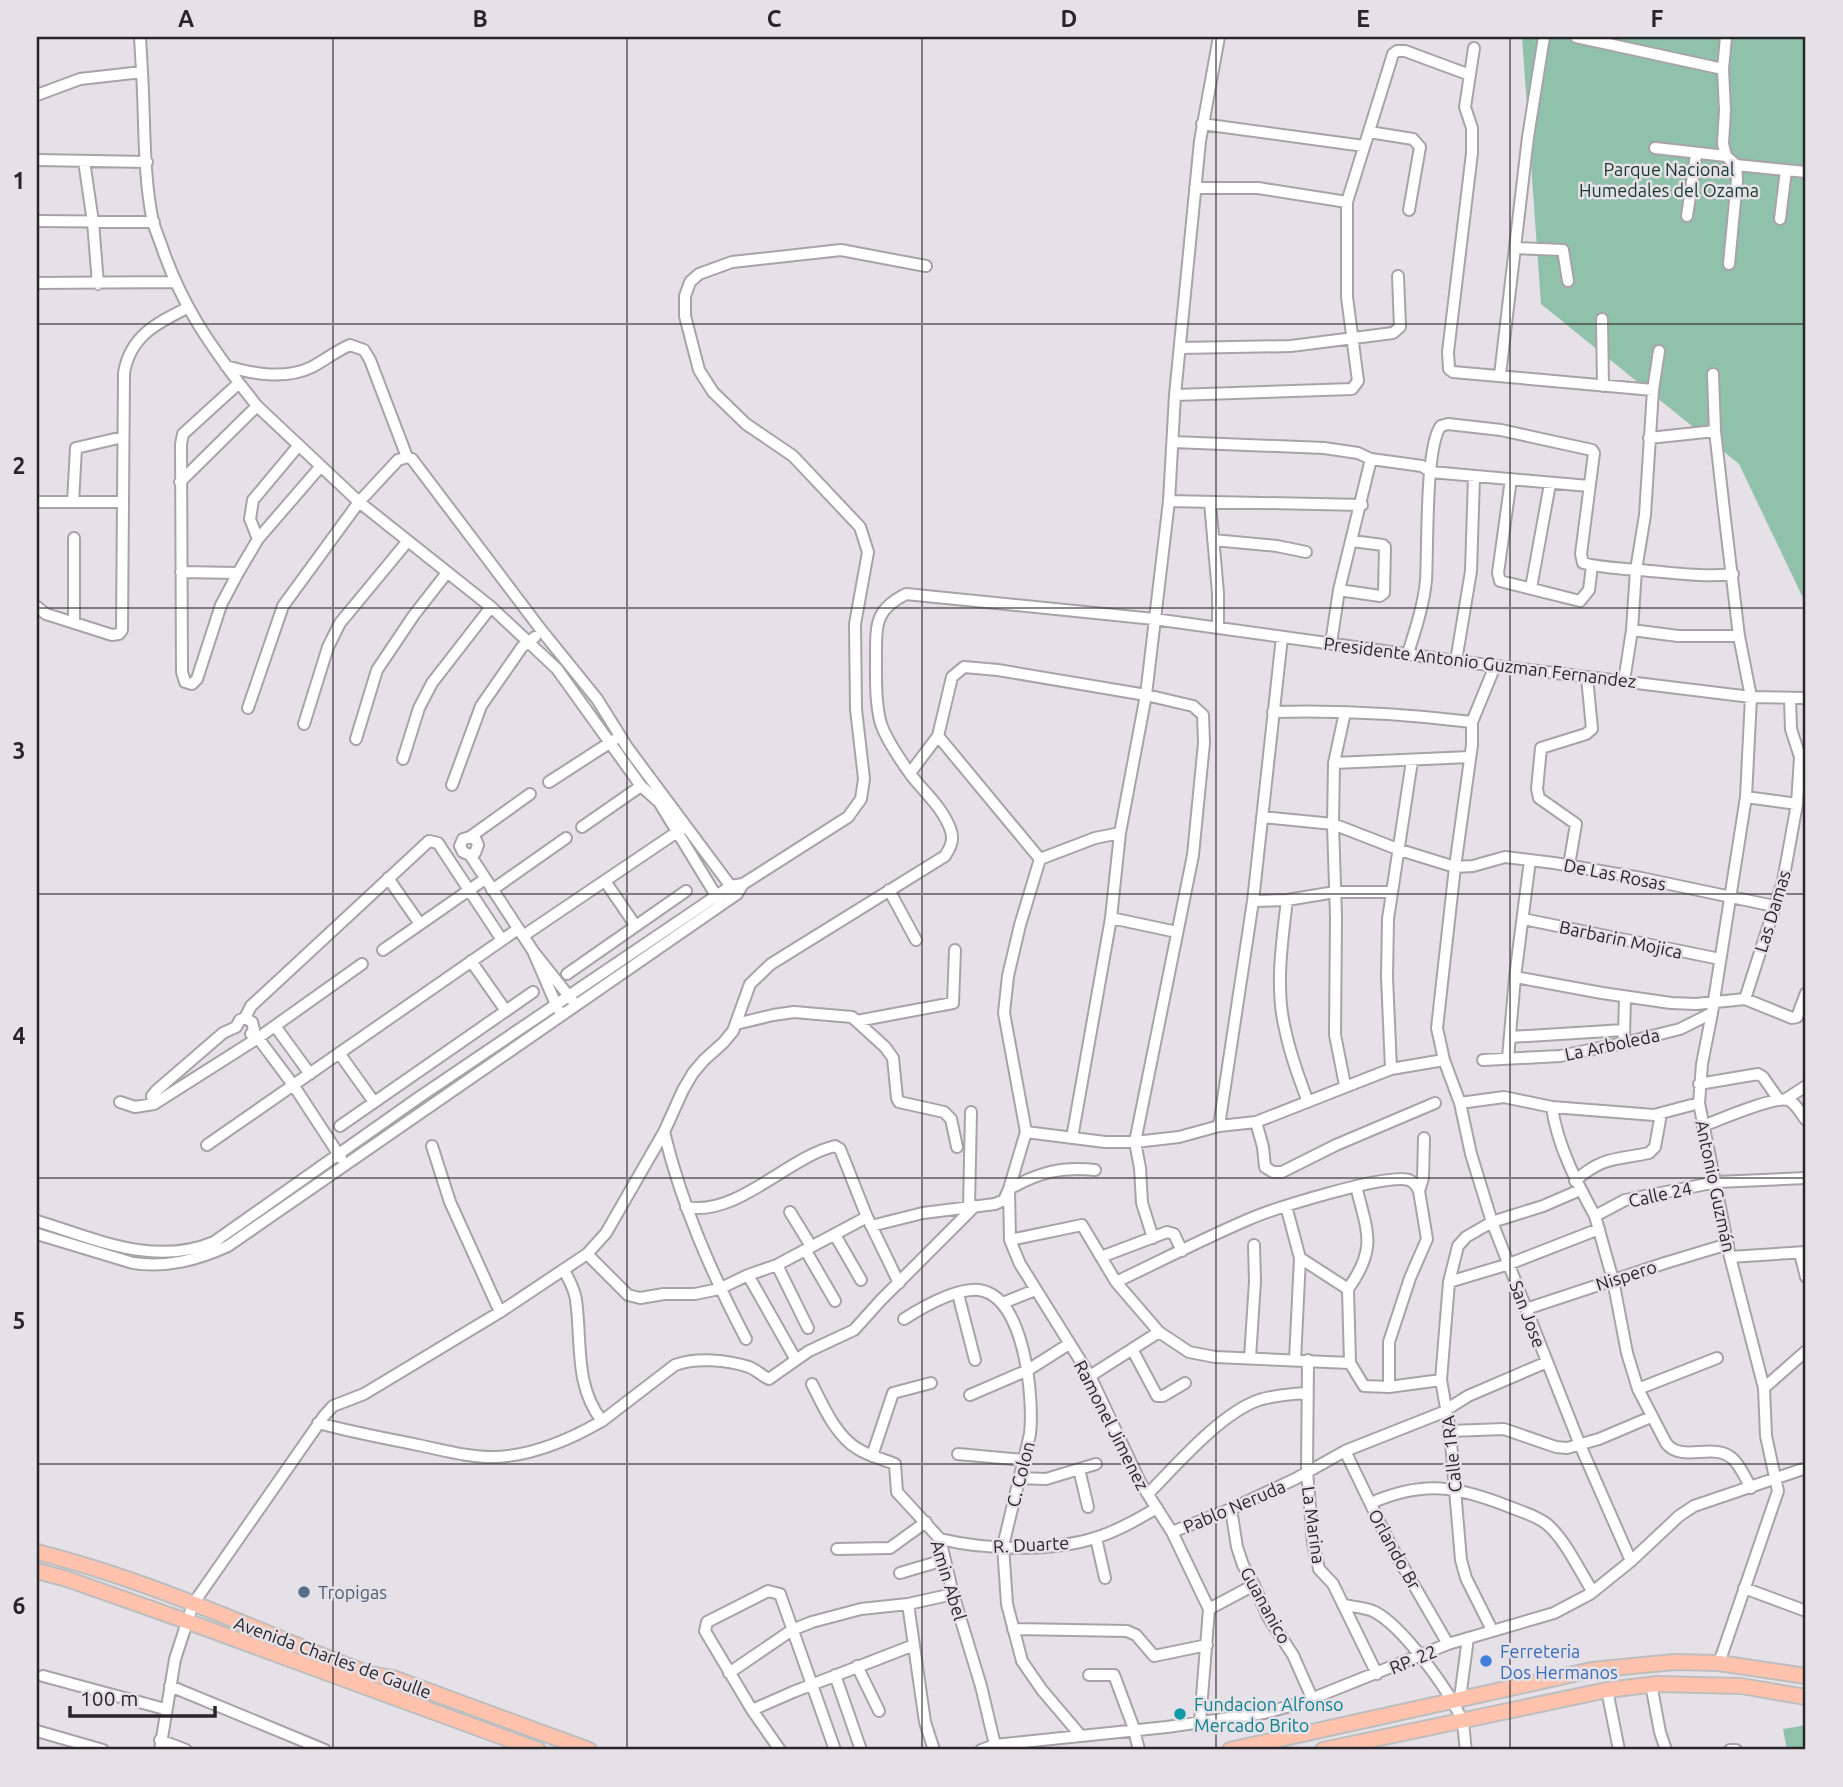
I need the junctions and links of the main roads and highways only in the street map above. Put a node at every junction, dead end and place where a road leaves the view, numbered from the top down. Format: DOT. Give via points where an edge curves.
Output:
graph roads {
  1 [pos="37,1552"];
  2 [pos="73,1561"];
  3 [pos="37,1571"];
  4 [pos="67,1579"];
  5 [pos="1806,1676"];
  6 [pos="1806,1697"];
  7 [pos="538,1750"];
  8 [pos="589,1750"];
  9 [pos="1230,1750"];
  10 [pos="1323,1750"];
  1 -- 2 [label="main road, Avenida Charles de Gaulle"];
  2 -- 4 [label="main road"];
  2 -- 8 [label="main road, Avenida Charles de Gaulle" via="348,1666"];
  3 -- 4 [label="main road, Avenida Charles de Gaulle"];
  4 -- 7 [label="main road, Avenida Charles de Gaulle"];
  5 -- 9 [label="main road" via="1719,1663 1592,1670"];
  6 -- 10 [label="main road" via="1741,1686 1651,1684 1607,1689"];
}
